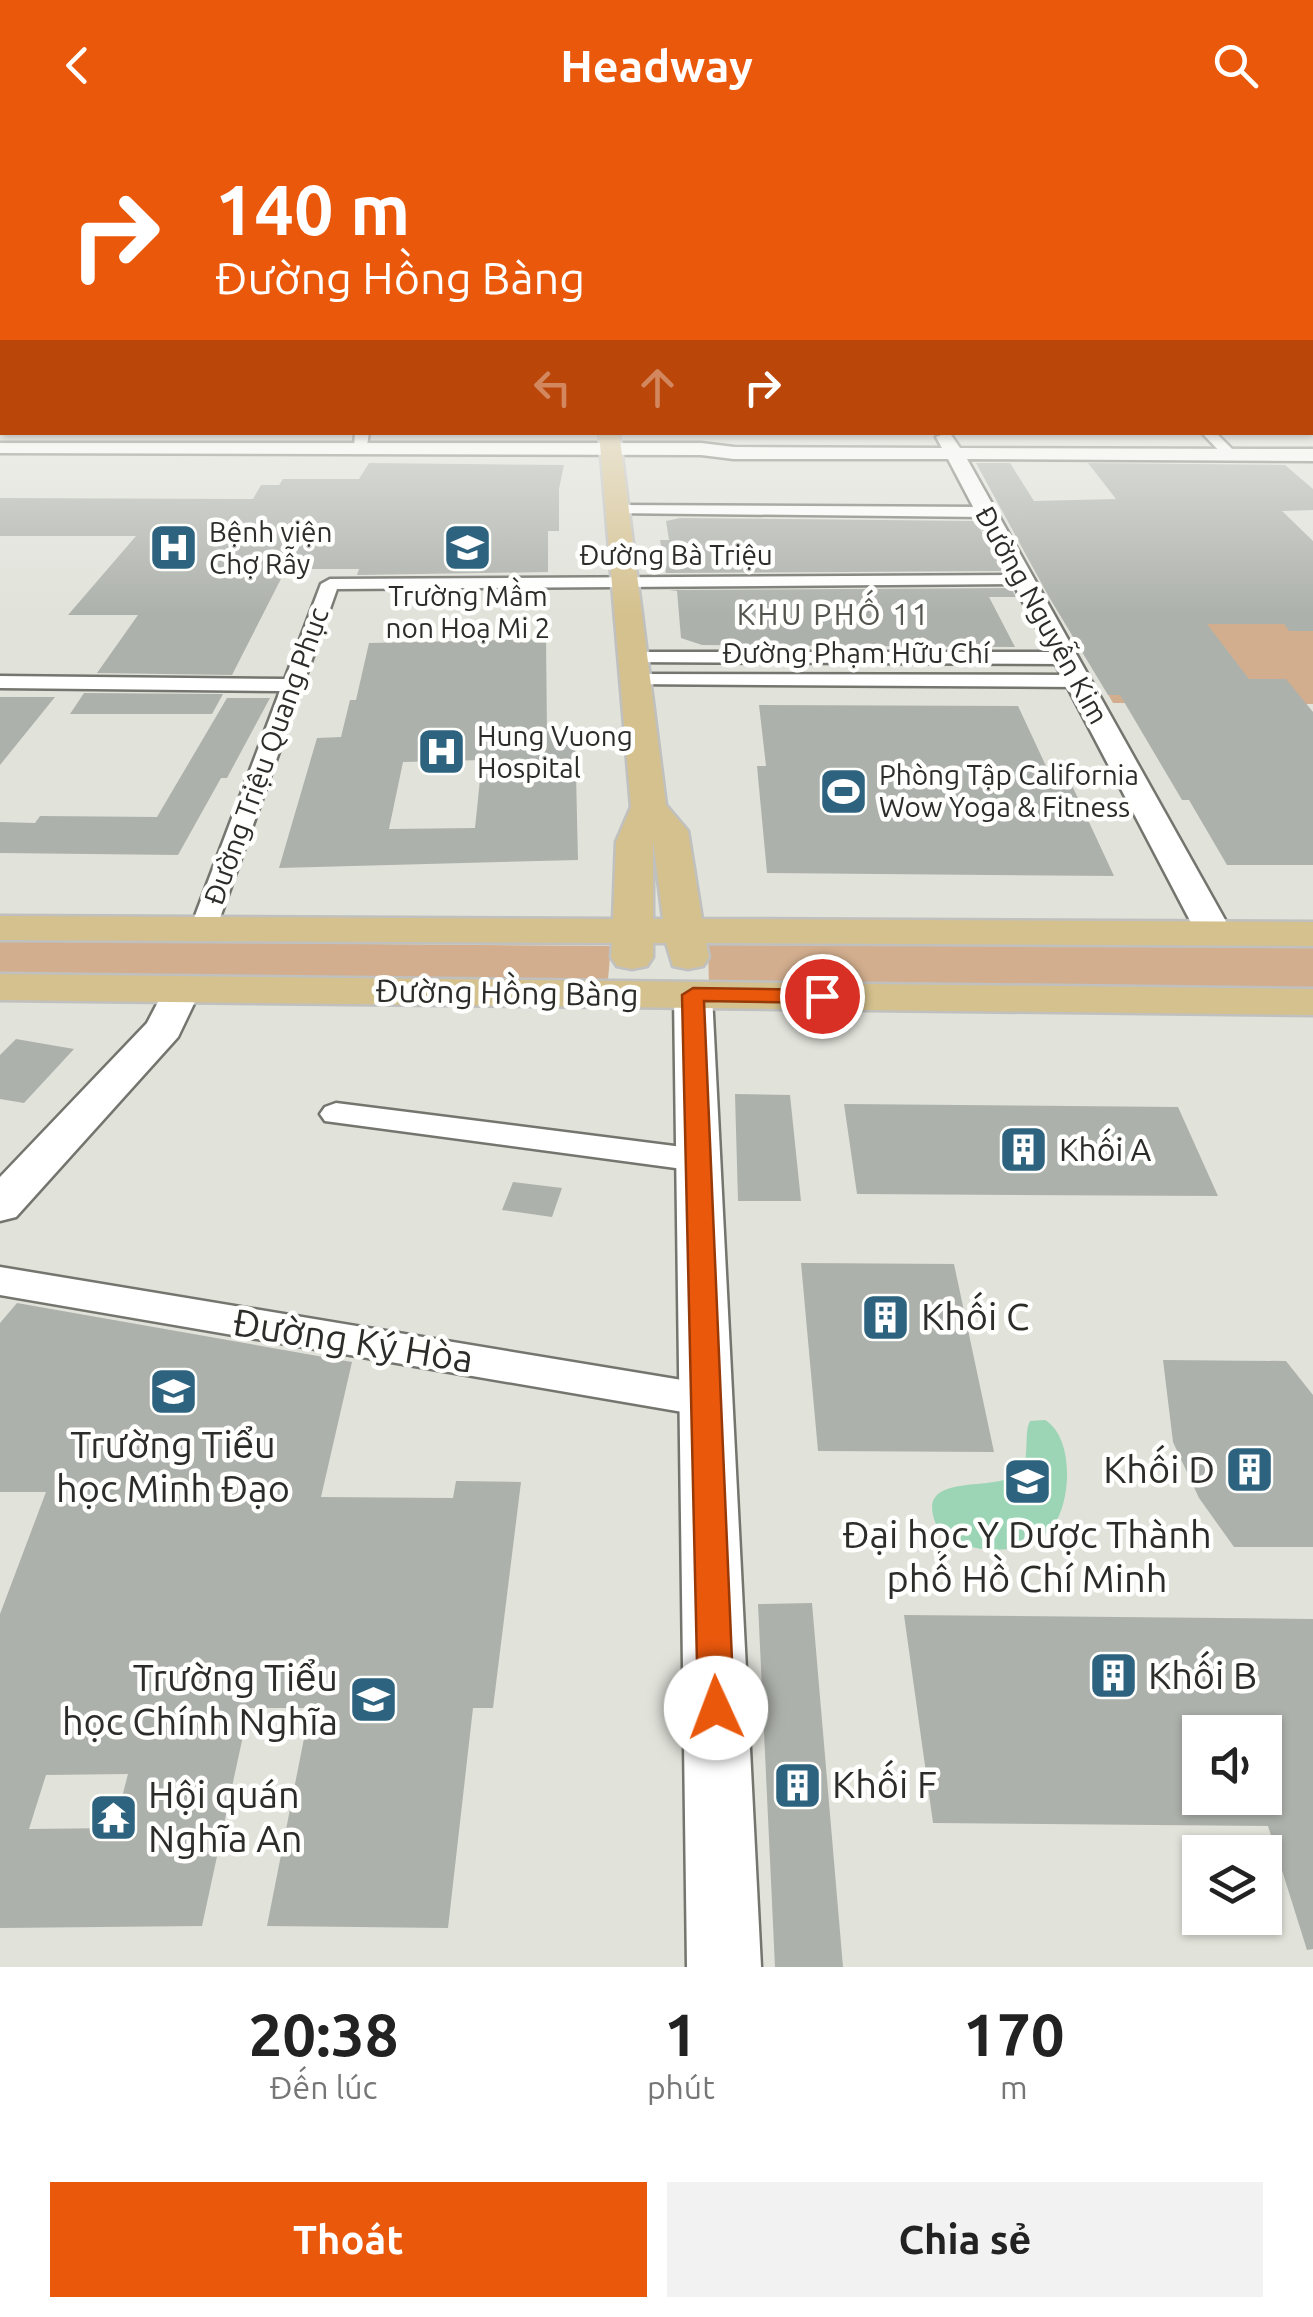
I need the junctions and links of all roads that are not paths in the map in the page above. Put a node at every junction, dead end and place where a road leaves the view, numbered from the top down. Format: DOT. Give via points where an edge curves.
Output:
graph roads {
  1 [pos="948,444"];
  2 [pos="1220,444"];
  3 [pos="76,446"];
  4 [pos="361,446"];
  5 [pos="610,446"];
  6 [pos="0,452"];
  7 [pos="954,454"];
  8 [pos="1232,455"];
  9 [pos="1313,455"];
  10 [pos="617,510"];
  11 [pos="985,512"];
  12 [pos="1022,580"];
  13 [pos="625,582"];
  14 [pos="330,584"];
  15 [pos="634,669"];
  16 [pos="1071,669"];
  17 [pos="0,682"];
  18 [pos="292,684"];
  19 [pos="650,808"];
  20 [pos="633,884"];
  21 [pos="0,928"];
  22 [pos="203,929"];
  23 [pos="554,930"];
  24 [pos="632,930"];
  25 [pos="684,930"];
  26 [pos="1216,934"];
  27 [pos="1313,934"];
  28 [pos="0,987"];
  29 [pos="182,989"];
  30 [pos="632,994"];
  31 [pos="693,995"];
  32 [pos="1252,1002"];
  33 [pos="1313,1002"];
  34 [pos="336,1114"];
  35 [pos="698,1160"];
  36 [pos="0,1206"];
  37 [pos="0,1282"];
  38 [pos="706,1400"];
  39 [pos="724,1967"];
  1 -- 7 [label="street, Đường Nguyễn Kim"];
  2 -- 8 [label="street"];
  3 -- 4 [label="street" via="284,452"];
  3 -- 6 [label="street"];
  4 -- 5 [label="street"];
  5 -- 7 [label="street"];
  5 -- 10 [label="main road"];
  7 -- 8 [label="street"];
  7 -- 11 [label="street, Đường Nguyễn Kim"];
  8 -- 9 [label="street"];
  10 -- 11 [label="street"];
  10 -- 13 [label="main road"];
  11 -- 12 [label="street, Đường Nguyễn Kim"];
  12 -- 13 [label="street, Đường Bà Triệu"];
  12 -- 16 [label="street, Đường Nguyễn Kim"];
  13 -- 14 [label="street, Đường Bà Triệu"];
  13 -- 15 [label="main road"];
  14 -- 18 [label="street, Đường Triệu Quang Phục"];
  15 -- 16 [label="street, Đường Phạm Hữu Chí"];
  15 -- 19 [label="main road"];
  16 -- 26 [label="street, Đường Nguyễn Kim"];
  17 -- 18 [label="street"];
  18 -- 22 [label="street, Đường Triệu Quang Phục"];
  19 -- 20 [label="main road" via="634,842"];
  19 -- 25 [label="main road" via="670,831"];
  20 -- 23 [label="main road"];
  20 -- 24 [label="main road"];
  21 -- 22 [label="main road, Đường Hồng Bàng"];
  22 -- 23 [label="main road, Đường Hồng Bàng"];
  22 -- 29 [label="main road"];
  23 -- 24 [label="main road, Đường Hồng Bàng"];
  24 -- 25 [label="main road, Đường Hồng Bàng"];
  24 -- 30 [label="main road"];
  25 -- 26 [label="main road, Đường Hồng Bàng"];
  25 -- 31 [label="main road"];
  26 -- 27 [label="main road, Đường Hồng Bàng"];
  26 -- 32 [label="main road"];
  28 -- 29 [label="main road, Đường Hồng Bàng"];
  29 -- 30 [label="main road, Đường Hồng Bàng"];
  29 -- 36 [label="street" via="164,1028"];
  30 -- 31 [label="main road, Đường Hồng Bàng"];
  31 -- 32 [label="main road, Đường Hồng Bàng"];
  31 -- 35 [label="street"];
  32 -- 33 [label="main road, Đường Hồng Bàng"];
  34 -- 35 [label="street"];
  35 -- 38 [label="street"];
  37 -- 38 [label="street, Đường Ký Hòa"];
  38 -- 39 [label="street"];
}
